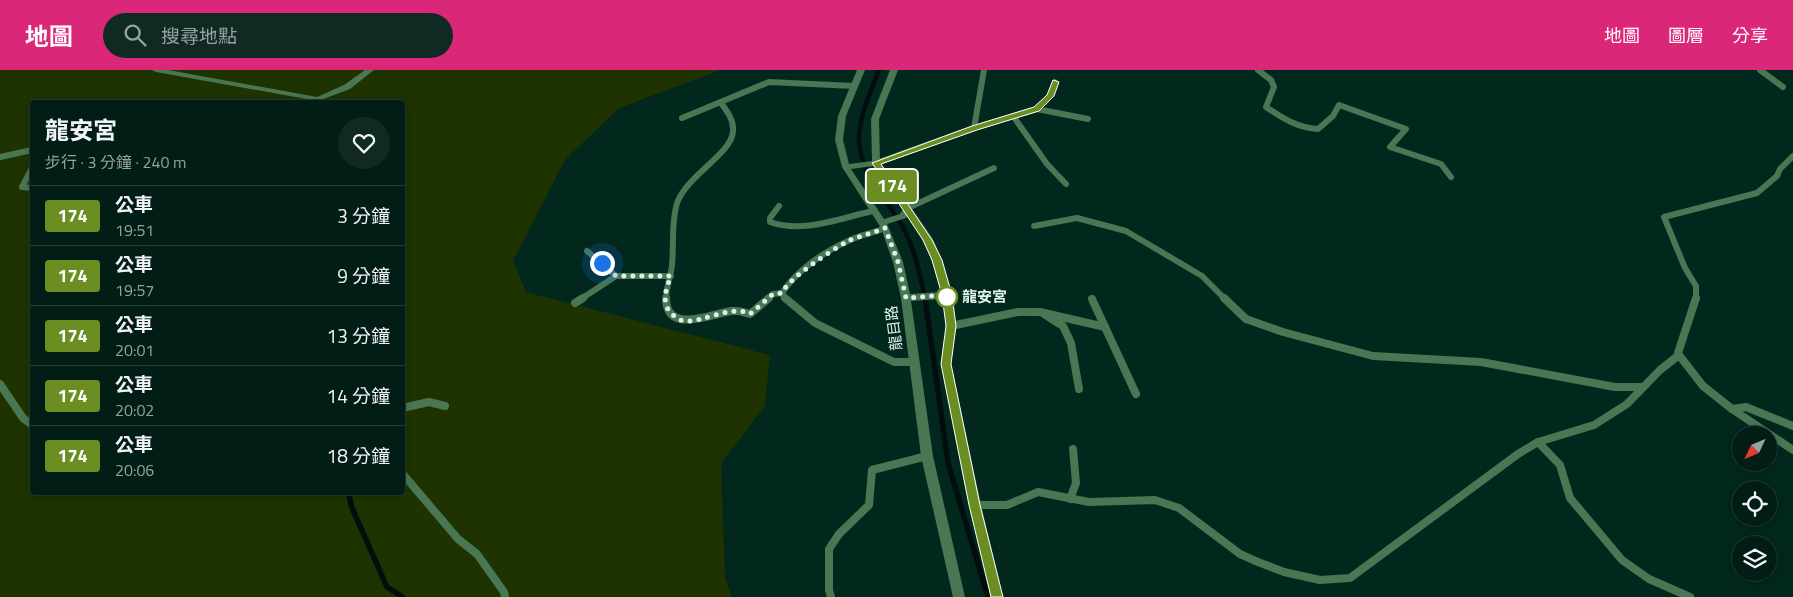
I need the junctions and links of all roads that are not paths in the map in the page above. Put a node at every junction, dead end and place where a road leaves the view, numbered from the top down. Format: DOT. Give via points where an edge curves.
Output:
graph roads {
  1 [pos="156,70"];
  2 [pos="370,70"];
  3 [pos="861,70"];
  4 [pos="894,70"];
  5 [pos="984,70"];
  6 [pos="1258,70"];
  7 [pos="1760,70"];
  8 [pos="1055,82"];
  9 [pos="854,86"];
  10 [pos="1784,87"];
  11 [pos="721,103"];
  12 [pos="1037,109"];
  13 [pos="1013,116"];
  14 [pos="682,118"];
  15 [pos="1088,119"];
  16 [pos="974,128"];
  17 [pos="30,150"];
  18 [pos="1793,156"];
  19 [pos="0,157"];
  20 [pos="873,164"];
  21 [pos="850,166"];
  22 [pos="994,168"];
  23 [pos="30,171"];
  24 [pos="1451,177"];
  25 [pos="1066,184"];
  26 [pos="30,188"];
  27 [pos="779,206"];
  28 [pos="873,211"];
  29 [pos="905,212"];
  30 [pos="884,224"];
  31 [pos="1034,226"];
  32 [pos="587,251"];
  33 [pos="616,276"];
  34 [pos="671,276"];
  35 [pos="782,293"];
  36 [pos="943,296"];
  37 [pos="909,299"];
  38 [pos="1092,300"];
  39 [pos="574,303"];
  40 [pos="1040,312"];
  41 [pos="951,326"];
  42 [pos="1105,327"];
  43 [pos="1679,354"];
  44 [pos="913,362"];
  45 [pos="0,384"];
  46 [pos="1643,387"];
  47 [pos="1079,389"];
  48 [pos="1136,394"];
  49 [pos="445,406"];
  50 [pos="405,407"];
  51 [pos="1732,409"];
  52 [pos="30,424"];
  53 [pos="1793,426"];
  54 [pos="1538,442"];
  55 [pos="1073,449"];
  56 [pos="1793,450"];
  57 [pos="928,456"];
  58 [pos="405,476"];
  59 [pos="1070,499"];
  60 [pos="975,505"];
  61 [pos="505,597"];
  62 [pos="831,597"];
  63 [pos="959,597"];
  64 [pos="997,597"];
  65 [pos="1690,597"];
  1 -- 2 [label="street" via="318,99 347,87"];
  3 -- 9 [label="street, 龍目路"];
  4 -- 20 [label="street" via="875,119"];
  5 -- 16 [label="lane"];
  6 -- 24 [label="lane" via="1271,80 1274,87 1266,107 1277,115 1300,127 1318,129 1333,116 1339,105 1406,129 1390,147 1441,164"];
  7 -- 10 [label="lane"];
  8 -- 12 [label="lane" via="1050,96"];
  9 -- 11 [label="lane" via="769,82"];
  9 -- 21 [label="street, 龍目路" via="842,116 839,140"];
  11 -- 14 [label="lane"];
  11 -- 34 [label="lane" via="734,125 734,133 727,146 681,193 672,237"];
  12 -- 13 [label="lane"];
  12 -- 15 [label="lane"];
  13 -- 16 [label="lane"];
  13 -- 25 [label="lane" via="1047,164"];
  16 -- 20 [label="lane"];
  17 -- 19 [label="lane"];
  18 -- 43 [label="lane" via="1757,193 1664,217 1696,286 1696,298"];
  20 -- 21 [label="street"];
  20 -- 29 [label="street"];
  21 -- 28 [label="street, 龍目路"];
  22 -- 29 [label="lane"];
  23 -- 26 [label="lane" via="22,187"];
  27 -- 28 [label="lane" via="770,222 779,226 803,226"];
  28 -- 30 [label="street, 龍目路"];
  29 -- 30 [label="street"];
  29 -- 36 [label="street" via="928,240 937,260"];
  30 -- 35 [label="lane" via="836,248 794,279"];
  30 -- 37 [label="street, 龍目路"];
  31 -- 46 [label="lane" via="1077,218 1126,232 1202,276 1246,319 1372,356 1481,362 1615,387"];
  32 -- 33 [label="lane"];
  33 -- 34 [label="lane"];
  33 -- 39 [label="lane"];
  34 -- 35 [label="lane" via="665,302 668,311 684,322 721,313 744,311 750,314 773,294"];
  35 -- 44 [label="lane" via="814,323 894,362"];
  36 -- 37 [label="street"];
  36 -- 41 [label="street"];
  37 -- 44 [label="street, 龍目路"];
  38 -- 42 [label="lane"];
  40 -- 41 [label="lane" via="1018,312"];
  40 -- 42 [label="lane"];
  40 -- 47 [label="lane" via="1063,326 1070,343"];
  41 -- 60 [label="street" via="946,364"];
  42 -- 48 [label="lane"];
  43 -- 46 [label="lane"];
  43 -- 51 [label="lane" via="1703,386"];
  44 -- 57 [label="street, 龍目路"];
  45 -- 52 [label="lane" via="22,418"];
  46 -- 54 [label="lane" via="1627,404 1594,425"];
  49 -- 50 [label="lane" via="422,402"];
  51 -- 53 [label="lane" via="1746,407"];
  51 -- 56 [label="lane"];
  54 -- 59 [label="lane" via="1350,578 1320,580 1267,566 1240,554 1179,508 1155,500 1089,502"];
  54 -- 65 [label="lane" via="1560,465 1570,498 1622,560 1649,579"];
  55 -- 59 [label="lane" via="1076,483"];
  57 -- 62 [label="lane" via="872,470 868,505 829,549"];
  57 -- 63 [label="street, 龍目路"];
  58 -- 61 [label="lane" via="458,539 477,554"];
  59 -- 60 [label="lane" via="1038,492 1008,505"];
  60 -- 64 [label="street"];
}
